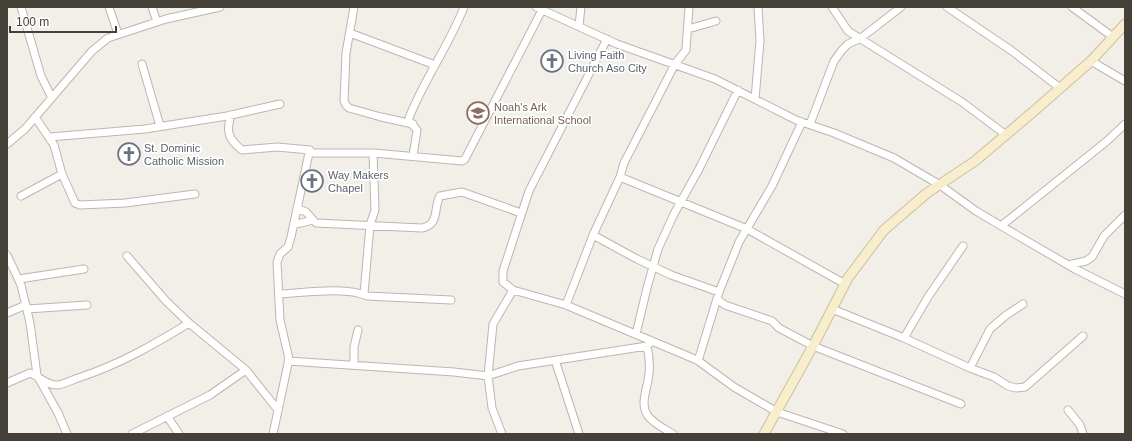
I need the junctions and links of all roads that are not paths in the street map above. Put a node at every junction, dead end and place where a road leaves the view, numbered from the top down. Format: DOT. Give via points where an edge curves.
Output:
graph roads {
  1 [pos="21,7"];
  2 [pos="109,7"];
  3 [pos="152,7"];
  4 [pos="220,7"];
  5 [pos="354,7"];
  6 [pos="464,7"];
  7 [pos="581,7"];
  8 [pos="689,7"];
  9 [pos="758,7"];
  10 [pos="832,7"];
  11 [pos="901,7"];
  12 [pos="947,7"];
  13 [pos="1072,7"];
  14 [pos="539,8"];
  15 [pos="716,21"];
  16 [pos="157,22"];
  17 [pos="1125,24"];
  18 [pos="579,26"];
  19 [pos="688,29"];
  20 [pos="848,31"];
  21 [pos="350,33"];
  22 [pos="118,34"];
  23 [pos="1113,37"];
  24 [pos="861,38"];
  25 [pos="607,39"];
  26 [pos="848,44"];
  27 [pos="1091,61"];
  28 [pos="142,64"];
  29 [pos="675,64"];
  30 [pos="435,65"];
  31 [pos="1125,81"];
  32 [pos="1060,88"];
  33 [pos="738,90"];
  34 [pos="52,98"];
  35 [pos="755,99"];
  36 [pos="280,104"];
  37 [pos="231,115"];
  38 [pos="35,117"];
  39 [pos="802,122"];
  40 [pos="413,124"];
  41 [pos="810,124"];
  42 [pos="1125,124"];
  43 [pos="160,126"];
  44 [pos="1006,135"];
  45 [pos="50,137"];
  46 [pos="7,144"];
  47 [pos="311,152"];
  48 [pos="373,153"];
  49 [pos="413,156"];
  50 [pos="62,174"];
  51 [pos="620,177"];
  52 [pos="940,184"];
  53 [pos="195,194"];
  54 [pos="21,196"];
  55 [pos="680,202"];
  56 [pos="297,208"];
  57 [pos="521,213"];
  58 [pos="1125,215"];
  59 [pos="313,220"];
  60 [pos="294,224"];
  61 [pos="370,225"];
  62 [pos="1001,226"];
  63 [pos="747,229"];
  64 [pos="593,235"];
  65 [pos="963,246"];
  66 [pos="7,255"];
  67 [pos="127,256"];
  68 [pos="1068,265"];
  69 [pos="653,267"];
  70 [pos="84,268"];
  71 [pos="18,279"];
  72 [pos="845,284"];
  73 [pos="514,290"];
  74 [pos="719,292"];
  75 [pos="279,294"];
  76 [pos="364,294"];
  77 [pos="1125,294"];
  78 [pos="717,299"];
  79 [pos="451,300"];
  80 [pos="1023,304"];
  81 [pos="87,305"];
  82 [pos="566,305"];
  83 [pos="26,307"];
  84 [pos="832,309"];
  85 [pos="7,313"];
  86 [pos="189,323"];
  87 [pos="358,330"];
  88 [pos="636,334"];
  89 [pos="1084,336"];
  90 [pos="904,338"];
  91 [pos="649,343"];
  92 [pos="813,346"];
  93 [pos="555,360"];
  94 [pos="288,361"];
  95 [pos="698,361"];
  96 [pos="354,365"];
  97 [pos="970,368"];
  98 [pos="246,370"];
  99 [pos="37,375"];
  100 [pos="488,376"];
  101 [pos="7,383"];
  102 [pos="961,404"];
  103 [pos="278,410"];
  104 [pos="1068,410"];
  105 [pos="777,412"];
  106 [pos="168,416"];
  107 [pos="66,434"];
  108 [pos="132,434"];
  109 [pos="179,434"];
  110 [pos="273,434"];
  111 [pos="502,434"];
  112 [pos="579,434"];
  113 [pos="673,434"];
  114 [pos="764,434"];
  115 [pos="843,434"];
  116 [pos="1083,434"];
  1 -- 34 [label="street" via="42,76"];
  2 -- 22 [label="street"];
  3 -- 16 [label="street"];
  4 -- 16 [label="street"];
  5 -- 21 [label="street"];
  6 -- 30 [label="street"];
  7 -- 18 [label="street"];
  8 -- 19 [label="street"];
  9 -- 35 [label="street" via="760,41"];
  10 -- 20 [label="street"];
  11 -- 24 [label="street"];
  12 -- 32 [label="street" via="1012,51"];
  13 -- 23 [label="street"];
  14 -- 18 [label="street"];
  14 -- 49 [label="street" via="465,159 462,161"];
  15 -- 19 [label="street"];
  16 -- 22 [label="street"];
  17 -- 23 [label="street"];
  18 -- 25 [label="street"];
  19 -- 29 [label="street" via="686,50"];
  20 -- 24 [label="street"];
  20 -- 26 [label="street"];
  21 -- 30 [label="street"];
  21 -- 40 [label="street" via="345,69 346,105 380,117"];
  22 -- 34 [label="street" via="108,38 92,51"];
  23 -- 27 [label="street"];
  24 -- 26 [label="street"];
  24 -- 44 [label="street" via="962,102"];
  25 -- 29 [label="street"];
  25 -- 57 [label="street" via="532,184"];
  26 -- 41 [label="street" via="834,61"];
  27 -- 31 [label="street"];
  27 -- 32 [label="street"];
  28 -- 43 [label="street"];
  29 -- 33 [label="street"];
  29 -- 51 [label="street" via="624,163"];
  30 -- 40 [label="street" via="410,115 409,121"];
  32 -- 44 [label="street"];
  33 -- 35 [label="street"];
  33 -- 55 [label="street"];
  34 -- 38 [label="street"];
  35 -- 39 [label="street"];
  36 -- 37 [label="street"];
  37 -- 43 [label="street"];
  37 -- 47 [label="street" via="228,126 232,142 242,150 277,147"];
  38 -- 45 [label="street"];
  38 -- 46 [label="street"];
  39 -- 41 [label="street"];
  39 -- 63 [label="street" via="772,186"];
  40 -- 49 [label="street" via="417,130"];
  41 -- 52 [label="street" via="894,158"];
  42 -- 62 [label="street"];
  43 -- 45 [label="street"];
  44 -- 52 [label="street" via="975,161"];
  45 -- 50 [label="street"];
  47 -- 48 [label="street"];
  47 -- 56 [label="street" via="307,156"];
  48 -- 49 [label="street"];
  48 -- 61 [label="street" via="376,202"];
  50 -- 53 [label="street" via="75,203 80,205 125,203"];
  50 -- 54 [label="street"];
  51 -- 55 [label="street"];
  51 -- 64 [label="street"];
  52 -- 62 [label="street"];
  52 -- 72 [label="street" via="884,230"];
  55 -- 63 [label="street"];
  55 -- 69 [label="street" via="658,249"];
  56 -- 59 [label="street" via="306,212"];
  56 -- 60 [label="street"];
  57 -- 61 [label="street" via="458,192 440,196 435,218 429,227"];
  57 -- 73 [label="street" via="503,271 504,282"];
  58 -- 68 [label="street" via="1104,236 1092,257"];
  59 -- 60 [label="street"];
  59 -- 61 [label="street" via="316,223"];
  60 -- 75 [label="street" via="288,247 280,254 277,262"];
  61 -- 76 [label="street"];
  62 -- 68 [label="street"];
  63 -- 72 [label="street"];
  63 -- 74 [label="street" via="739,242"];
  64 -- 69 [label="street"];
  64 -- 82 [label="street"];
  65 -- 90 [label="street"];
  66 -- 71 [label="street"];
  67 -- 86 [label="street"];
  68 -- 77 [label="street"];
  69 -- 74 [label="street"];
  69 -- 88 [label="street"];
  70 -- 71 [label="street"];
  71 -- 83 [label="street"];
  72 -- 84 [label="street"];
  73 -- 82 [label="street"];
  73 -- 100 [label="street" via="493,324"];
  74 -- 78 [label="street"];
  75 -- 76 [label="street" via="335,291"];
  75 -- 94 [label="street" via="280,320"];
  76 -- 79 [label="street"];
  78 -- 92 [label="street" via="725,305 772,321 779,328"];
  78 -- 95 [label="street"];
  80 -- 97 [label="street" via="990,329"];
  81 -- 83 [label="street"];
  82 -- 88 [label="street"];
  83 -- 85 [label="street"];
  83 -- 99 [label="street"];
  84 -- 90 [label="street"];
  84 -- 92 [label="street"];
  86 -- 98 [label="street"];
  86 -- 99 [label="street" via="151,346 90,374 57,385 46,383"];
  87 -- 96 [label="street" via="354,347"];
  88 -- 91 [label="street"];
  89 -- 97 [label="street" via="1025,387 1008,386 994,377"];
  90 -- 97 [label="street"];
  91 -- 93 [label="street"];
  91 -- 95 [label="street"];
  91 -- 113 [label="street" via="645,409 652,420"];
  92 -- 102 [label="street"];
  92 -- 105 [label="street"];
  93 -- 100 [label="street" via="518,366"];
  93 -- 112 [label="street"];
  94 -- 96 [label="street"];
  94 -- 103 [label="street"];
  95 -- 105 [label="street" via="734,387"];
  96 -- 100 [label="street"];
  98 -- 103 [label="street"];
  98 -- 106 [label="street" via="210,395"];
  99 -- 101 [label="street" via="30,373"];
  99 -- 107 [label="street"];
  100 -- 111 [label="street" via="492,408"];
  103 -- 110 [label="street"];
  104 -- 116 [label="street" via="1080,425"];
  105 -- 114 [label="street"];
  105 -- 115 [label="street"];
  106 -- 108 [label="street"];
  106 -- 109 [label="street"];
}
